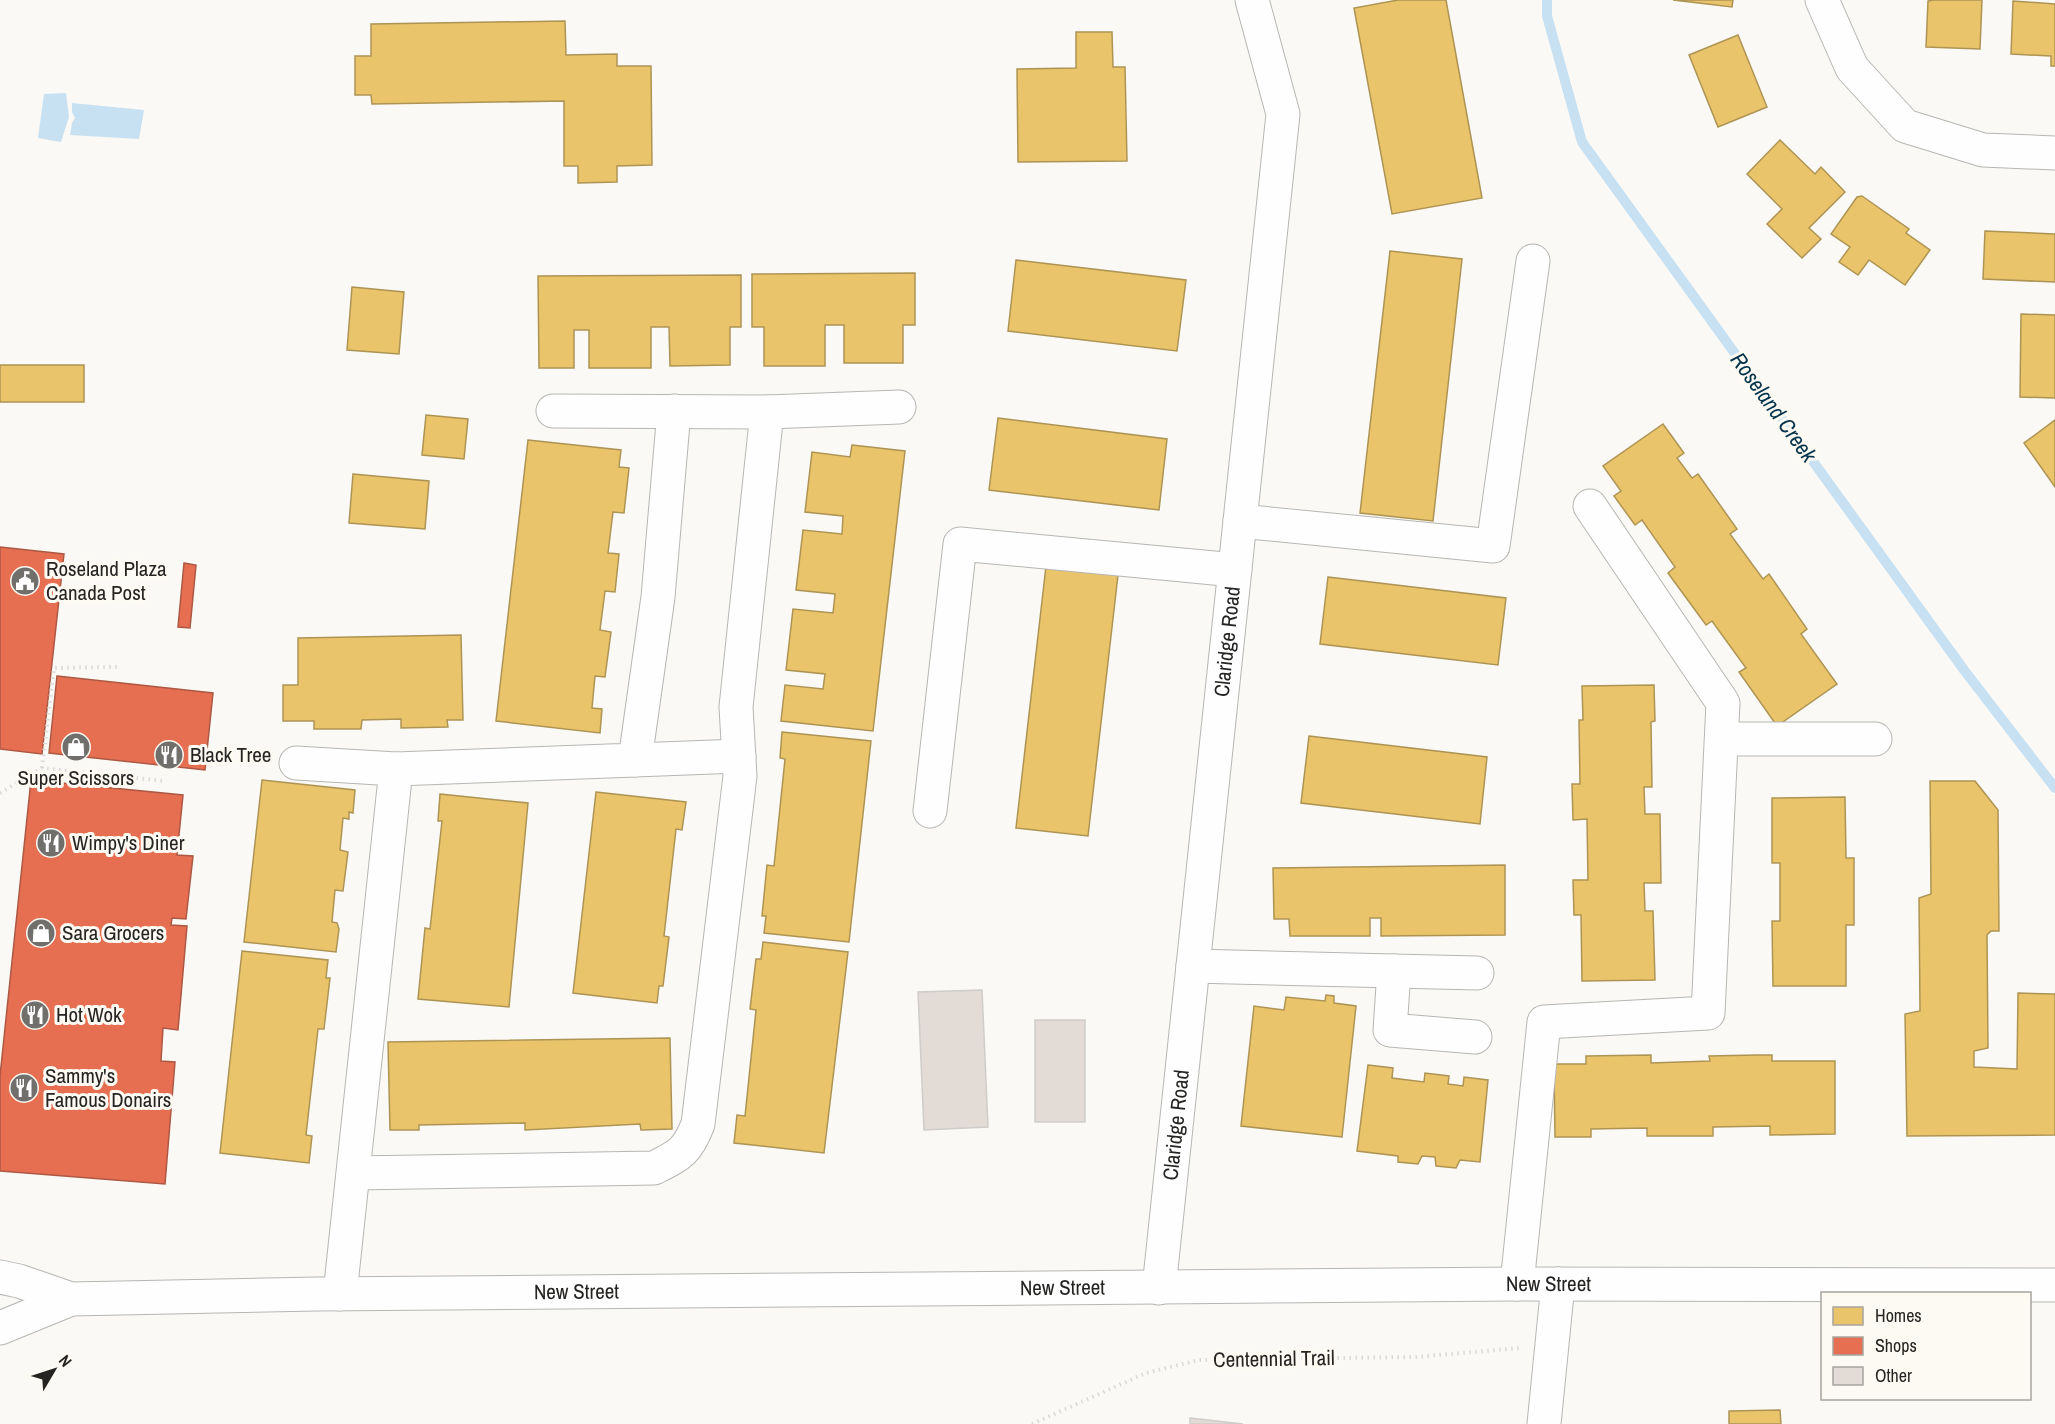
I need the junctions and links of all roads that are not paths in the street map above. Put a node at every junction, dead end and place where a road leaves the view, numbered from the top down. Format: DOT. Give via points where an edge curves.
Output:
graph roads {
  1 [pos="1252,0"];
  2 [pos="1822,0"];
  3 [pos="2055,153"];
  4 [pos="1533,261"];
  5 [pos="899,407"];
  6 [pos="553,411"];
  7 [pos="674,411"];
  8 [pos="767,412"];
  9 [pos="1590,506"];
  10 [pos="1240,521"];
  11 [pos="1235,570"];
  12 [pos="1722,739"];
  13 [pos="1875,739"];
  14 [pos="739,756"];
  15 [pos="635,760"];
  16 [pos="296,763"];
  17 [pos="396,769"];
  18 [pos="930,811"];
  19 [pos="1193,966"];
  20 [pos="1394,971"];
  21 [pos="1477,973"];
  22 [pos="1474,1037"];
  23 [pos="354,1173"];
  24 [pos="0,1277"];
  25 [pos="1517,1284"];
  26 [pos="1558,1284"];
  27 [pos="2055,1285"];
  28 [pos="1159,1288"];
  29 [pos="340,1294"];
  30 [pos="71,1299"];
  31 [pos="0,1328"];
  32 [pos="1544,1424"];
  1 -- 10 [label="main road, Claridge Road" via="1283,114"];
  2 -- 3 [label="main road" via="1852,68 1905,126 1983,150"];
  4 -- 10 [label="main road" via="1493,546"];
  5 -- 8 [label="main road"];
  6 -- 7 [label="main road"];
  7 -- 8 [label="main road"];
  7 -- 15 [label="main road" via="658,597"];
  8 -- 14 [label="main road" via="736,707"];
  9 -- 12 [label="main road" via="1724,703"];
  10 -- 11 [label="main road, Claridge Road"];
  11 -- 18 [label="main road" via="960,544"];
  11 -- 19 [label="main road, Claridge Road"];
  12 -- 13 [label="main road"];
  12 -- 25 [label="main road" via="1708,1013 1544,1022"];
  14 -- 15 [label="main road"];
  14 -- 23 [label="main road" via="740,776 698,1124 690,1144 675,1158 654,1168"];
  15 -- 17 [label="main road"];
  16 -- 17 [label="main road"];
  17 -- 23 [label="main road"];
  19 -- 20 [label="main road"];
  19 -- 28 [label="main road, Claridge Road"];
  20 -- 21 [label="main road"];
  20 -- 22 [label="main road" via="1390,1030"];
  23 -- 29 [label="main road"];
  24 -- 30 [label="main road, New Street"];
  25 -- 26 [label="main road, New Street"];
  25 -- 28 [label="main road, New Street"];
  26 -- 27 [label="main road, New Street"];
  26 -- 32 [label="main road"];
  28 -- 29 [label="main road, New Street"];
  29 -- 30 [label="main road, New Street"];
  30 -- 31 [label="main road, New Street"];
}
